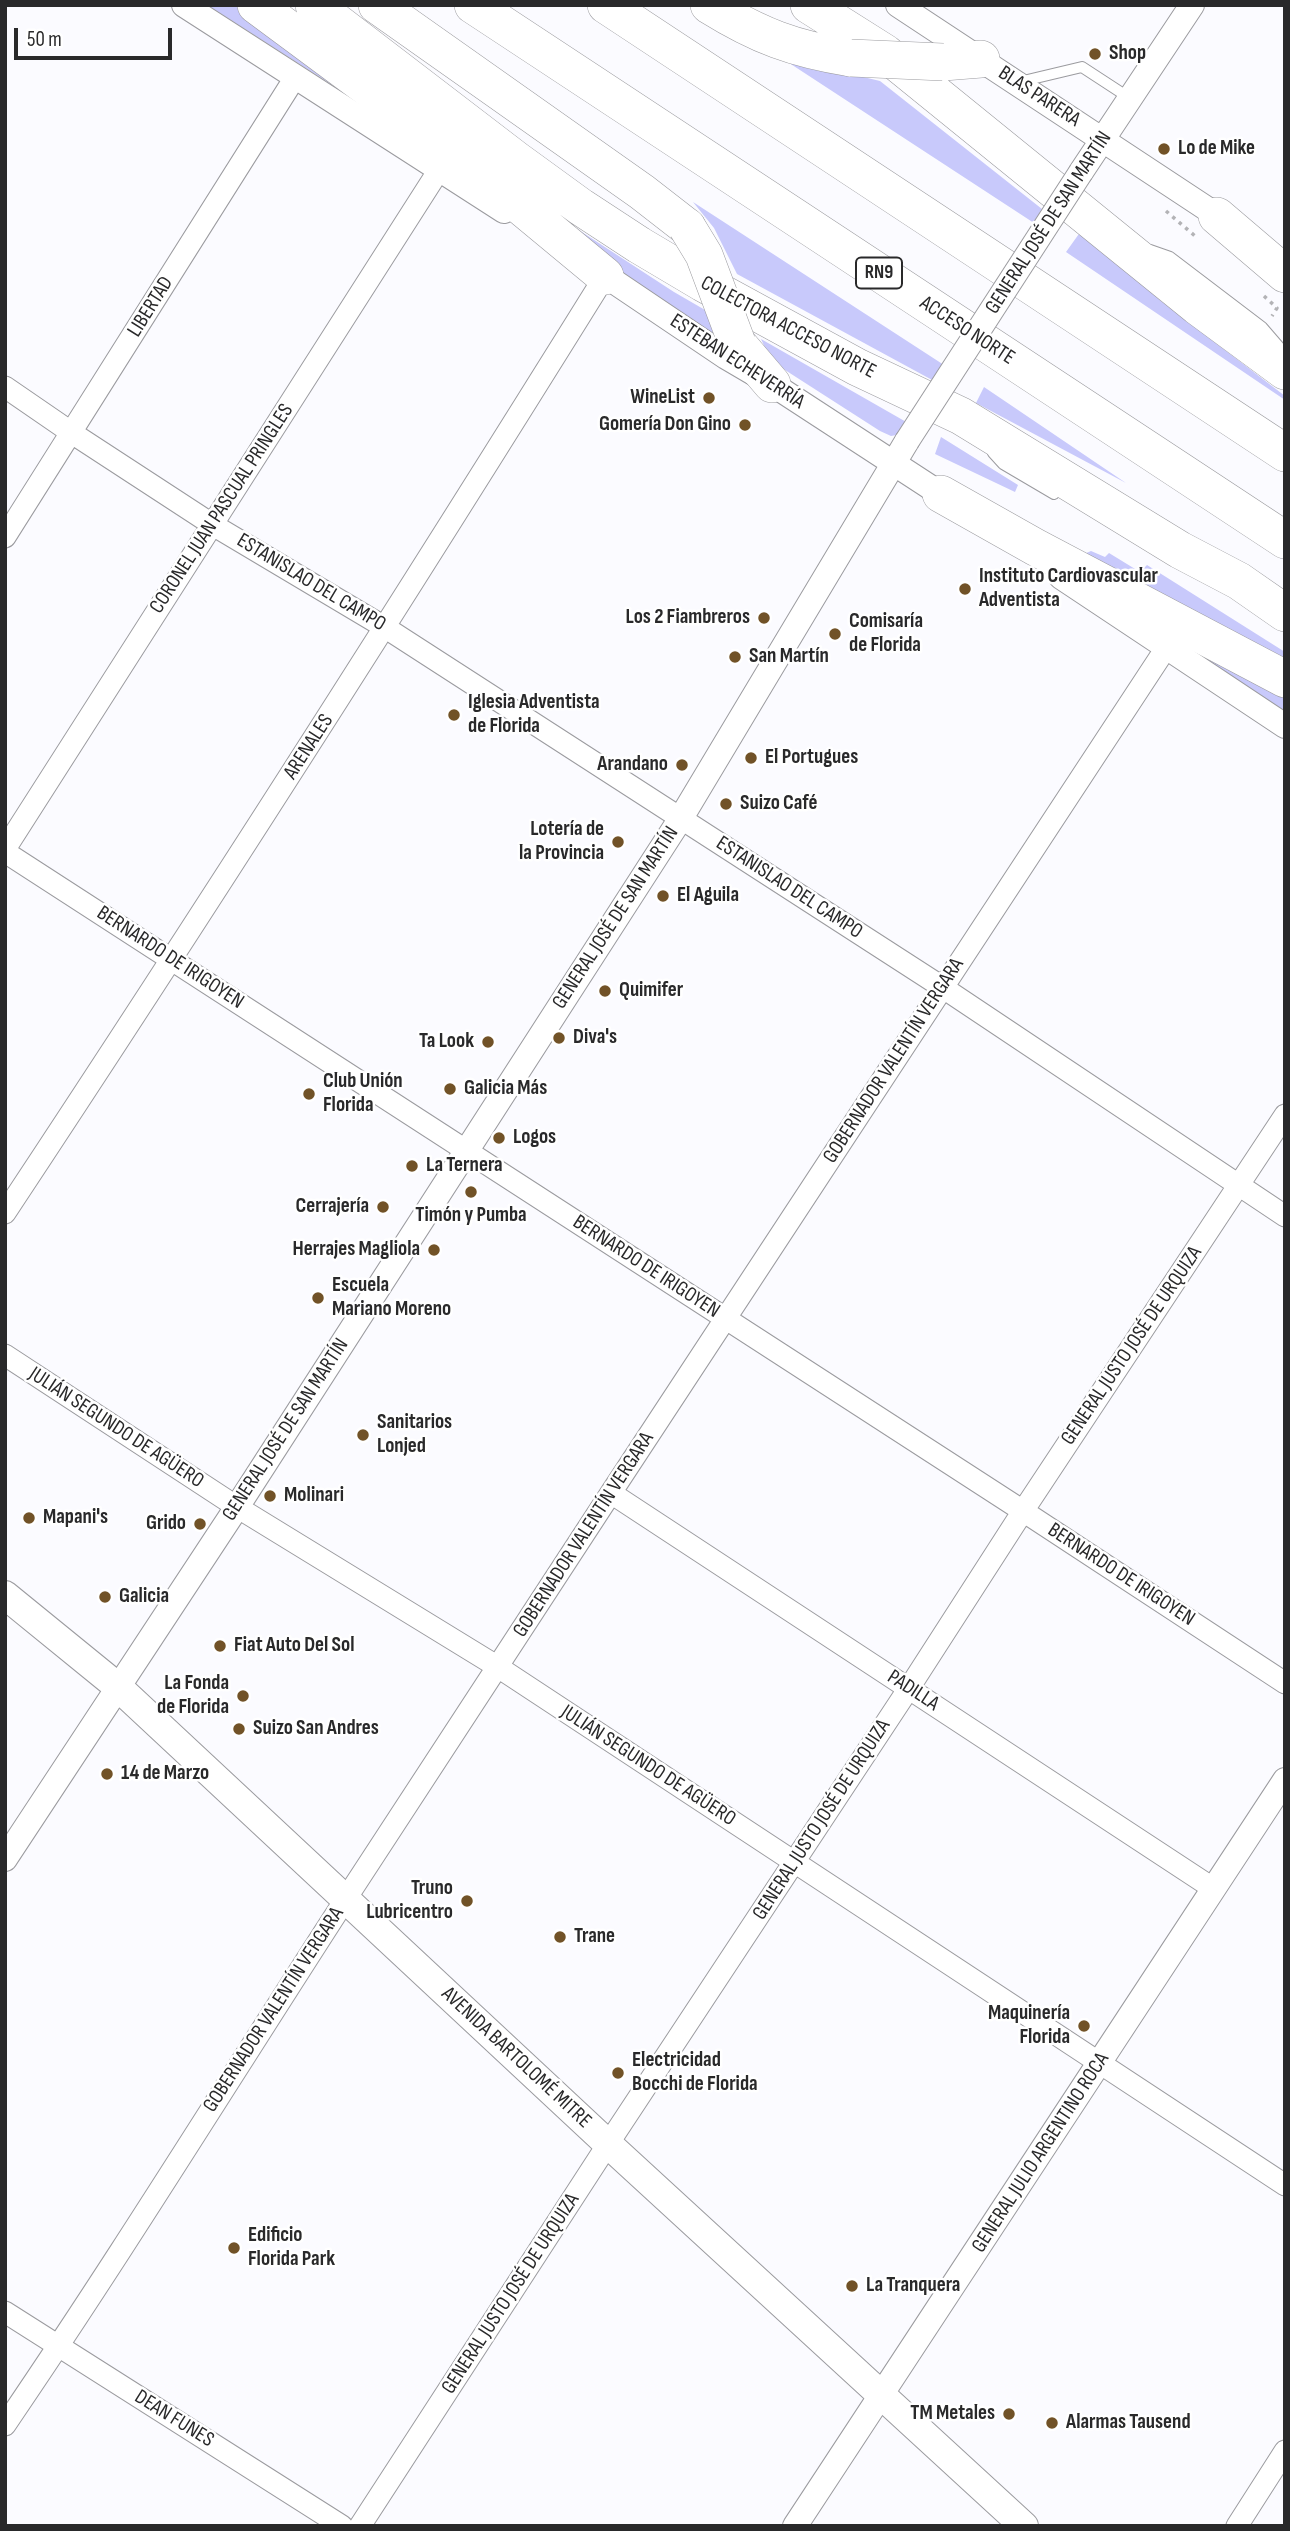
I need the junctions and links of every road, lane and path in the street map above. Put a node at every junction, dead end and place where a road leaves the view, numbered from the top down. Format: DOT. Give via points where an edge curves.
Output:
graph roads {
  1 [pos="184,5"];
  2 [pos="256,5"];
  3 [pos="314,5"];
  4 [pos="377,5"];
  5 [pos="473,5"];
  6 [pos="606,5"];
  7 [pos="709,5"];
  8 [pos="809,5"];
  9 [pos="898,5"];
  10 [pos="1192,5"];
  11 [pos="981,59"];
  12 [pos="296,76"];
  13 [pos="1017,83"];
  14 [pos="1131,99"];
  15 [pos="1103,140"];
  16 [pos="439,170"];
  17 [pos="1217,216"];
  18 [pos="1111,236"];
  19 [pos="1285,257"];
  20 [pos="1285,274"];
  21 [pos="605,276"];
  22 [pos="1285,354"];
  23 [pos="1285,371"];
  24 [pos="772,384"];
  25 [pos="5,387"];
  26 [pos="961,416"];
  27 [pos="72,433"];
  28 [pos="1285,453"];
  29 [pos="895,464"];
  30 [pos="941,494"];
  31 [pos="1061,499"];
  32 [pos="213,524"];
  33 [pos="5,537"];
  34 [pos="1285,540"];
  35 [pos="1179,562"];
  36 [pos="1239,581"];
  37 [pos="1285,613"];
  38 [pos="386,628"];
  39 [pos="1166,648"];
  40 [pos="1285,679"];
  41 [pos="1285,726"];
  42 [pos="681,818"];
  43 [pos="5,850"];
  44 [pos="173,959"];
  45 [pos="942,987"];
  46 [pos="1285,1115"];
  47 [pos="465,1151"];
  48 [pos="1238,1186"];
  49 [pos="5,1213"];
  50 [pos="1285,1216"];
  51 [pos="725,1317"];
  52 [pos="5,1355"];
  53 [pos="611,1493"];
  54 [pos="237,1507"];
  55 [pos="1023,1511"];
  56 [pos="5,1595"];
  57 [pos="498,1667"];
  58 [pos="1285,1683"];
  59 [pos="118,1687"];
  60 [pos="909,1688"];
  61 [pos="1285,1780"];
  62 [pos="5,1859"];
  63 [pos="795,1863"];
  64 [pos="1214,1889"];
  65 [pos="345,1900"];
  66 [pos="1099,2064"];
  67 [pos="608,2144"];
  68 [pos="1285,2185"];
  69 [pos="5,2312"];
  70 [pos="59,2346"];
  71 [pos="882,2395"];
  72 [pos="5,2425"];
  73 [pos="1285,2451"];
  74 [pos="342,2526"];
  75 [pos="360,2526"];
  76 [pos="795,2526"];
  77 [pos="1024,2526"];
  78 [pos="1237,2526"];
  1 -- 12 [label="street, ESTEBAN ECHEVERRÍA"];
  2 -- 21 [label="highway" via="465,160"];
  3 -- 26 [label="highway, COLECTORA ACCESO NORTE" via="515,159 639,245 857,367"];
  4 -- 24 [label="highway, bridge" via="687,227 704,255 737,343"];
  5 -- 34 [label="highway, ACCESO NORTE / RN9"];
  6 -- 28 [label="highway"];
  7 -- 11 [label="highway, bridge" via="785,44 851,58"];
  8 -- 18 [label="highway" via="886,52"];
  9 -- 11 [label="street, BLAS PARERA"];
  10 -- 14 [label="street, GENERAL JOSÉ DE SAN MARTÍN"];
  11 -- 13 [label="street, BLAS PARERA"];
  12 -- 16 [label="street, ESTEBAN ECHEVERRÍA"];
  12 -- 27 [label="street, LIBERTAD"];
  13 -- 14 [label="lane" via="1082,67"];
  13 -- 15 [label="street, BLAS PARERA"];
  14 -- 15 [label="street, GENERAL JOSÉ DE SAN MARTÍN"];
  15 -- 17 [label="street, BLAS PARERA"];
  15 -- 29 [label="street, GENERAL JOSÉ DE SAN MARTÍN, bridge"];
  16 -- 21 [label="street, ESTEBAN ECHEVERRÍA"];
  16 -- 32 [label="street, CORONEL JUAN PASCUAL PRINGLES"];
  17 -- 19 [label="street, BLAS PARERA"];
  17 -- 20 [label="highway"];
  18 -- 22 [label="lane" via="1170,257 1262,327"];
  18 -- 23 [label="highway"];
  21 -- 24 [label="street, ESTEBAN ECHEVERRÍA"];
  21 -- 38 [label="street, ARENALES"];
  24 -- 29 [label="street, ESTEBAN ECHEVERRÍA"];
  25 -- 27 [label="street, ESTANISLAO DEL CAMPO"];
  26 -- 31 [label="lane" via="1003,464"];
  26 -- 36 [label="highway, COLECTORA ACCESO NORTE"];
  27 -- 32 [label="street, ESTANISLAO DEL CAMPO"];
  27 -- 33 [label="street, LIBERTAD"];
  29 -- 30 [label="street, ESTEBAN ECHEVERRÍA"];
  29 -- 42 [label="street, GENERAL JOSÉ DE SAN MARTÍN"];
  30 -- 39 [label="street, ESTEBAN ECHEVERRÍA"];
  30 -- 40 [label="highway"];
  32 -- 38 [label="street, ESTANISLAO DEL CAMPO"];
  32 -- 43 [label="street, CORONEL JUAN PASCUAL PRINGLES"];
  35 -- 36 [label="lane"];
  36 -- 37 [label="highway, COLECTORA ACCESO NORTE"];
  38 -- 42 [label="street, ESTANISLAO DEL CAMPO"];
  38 -- 44 [label="street, ARENALES"];
  39 -- 41 [label="street, ESTEBAN ECHEVERRÍA"];
  39 -- 45 [label="street, GOBERNADOR VALENTÍN VERGARA"];
  42 -- 45 [label="street, ESTANISLAO DEL CAMPO"];
  42 -- 47 [label="street, GENERAL JOSÉ DE SAN MARTÍN"];
  43 -- 44 [label="street, BERNARDO DE IRIGOYEN"];
  44 -- 47 [label="street, BERNARDO DE IRIGOYEN"];
  44 -- 49 [label="street, ARENALES"];
  45 -- 48 [label="street, ESTANISLAO DEL CAMPO"];
  45 -- 51 [label="street, GOBERNADOR VALENTÍN VERGARA"];
  46 -- 48 [label="street, GENERAL JUSTO JOSÉ DE URQUIZA"];
  47 -- 51 [label="street, BERNARDO DE IRIGOYEN"];
  47 -- 54 [label="street, GENERAL JOSÉ DE SAN MARTÍN"];
  48 -- 50 [label="street, ESTANISLAO DEL CAMPO"];
  48 -- 55 [label="street, GENERAL JUSTO JOSÉ DE URQUIZA"];
  51 -- 53 [label="street, GOBERNADOR VALENTÍN VERGARA"];
  51 -- 55 [label="street, BERNARDO DE IRIGOYEN"];
  52 -- 54 [label="street, JULIÁN SEGUNDO DE AGÜERO"];
  53 -- 57 [label="street, GOBERNADOR VALENTÍN VERGARA"];
  53 -- 60 [label="street, PADILLA"];
  54 -- 57 [label="street, JULIÁN SEGUNDO DE AGÜERO"];
  54 -- 59 [label="street, GENERAL JOSÉ DE SAN MARTÍN"];
  55 -- 58 [label="street, BERNARDO DE IRIGOYEN"];
  55 -- 60 [label="street, GENERAL JUSTO JOSÉ DE URQUIZA"];
  56 -- 59 [label="main road, AVENIDA BARTOLOMÉ MITRE"];
  57 -- 63 [label="street, JULIÁN SEGUNDO DE AGÜERO"];
  57 -- 65 [label="street, GOBERNADOR VALENTÍN VERGARA"];
  59 -- 62 [label="street, GENERAL JOSÉ DE SAN MARTÍN"];
  59 -- 65 [label="main road, AVENIDA BARTOLOMÉ MITRE"];
  60 -- 63 [label="street, GENERAL JUSTO JOSÉ DE URQUIZA"];
  60 -- 64 [label="street, PADILLA"];
  61 -- 64 [label="street, GENERAL JULIO ARGENTINO ROCA"];
  63 -- 66 [label="street, JULIÁN SEGUNDO DE AGÜERO"];
  63 -- 67 [label="street, GENERAL JUSTO JOSÉ DE URQUIZA"];
  64 -- 66 [label="street, GENERAL JULIO ARGENTINO ROCA"];
  65 -- 67 [label="main road, AVENIDA BARTOLOMÉ MITRE"];
  65 -- 70 [label="street, GOBERNADOR VALENTÍN VERGARA"];
  66 -- 68 [label="street, JULIÁN SEGUNDO DE AGÜERO"];
  66 -- 71 [label="street, GENERAL JULIO ARGENTINO ROCA"];
  67 -- 71 [label="main road, AVENIDA BARTOLOMÉ MITRE"];
  67 -- 75 [label="street, GENERAL JUSTO JOSÉ DE URQUIZA"];
  69 -- 70 [label="street, DEAN FUNES"];
  70 -- 72 [label="street, GOBERNADOR VALENTÍN VERGARA"];
  70 -- 74 [label="street, DEAN FUNES"];
  71 -- 76 [label="street, GENERAL JULIO ARGENTINO ROCA"];
  71 -- 77 [label="main road, AVENIDA BARTOLOMÉ MITRE"];
  73 -- 78 [label="street"];
}
